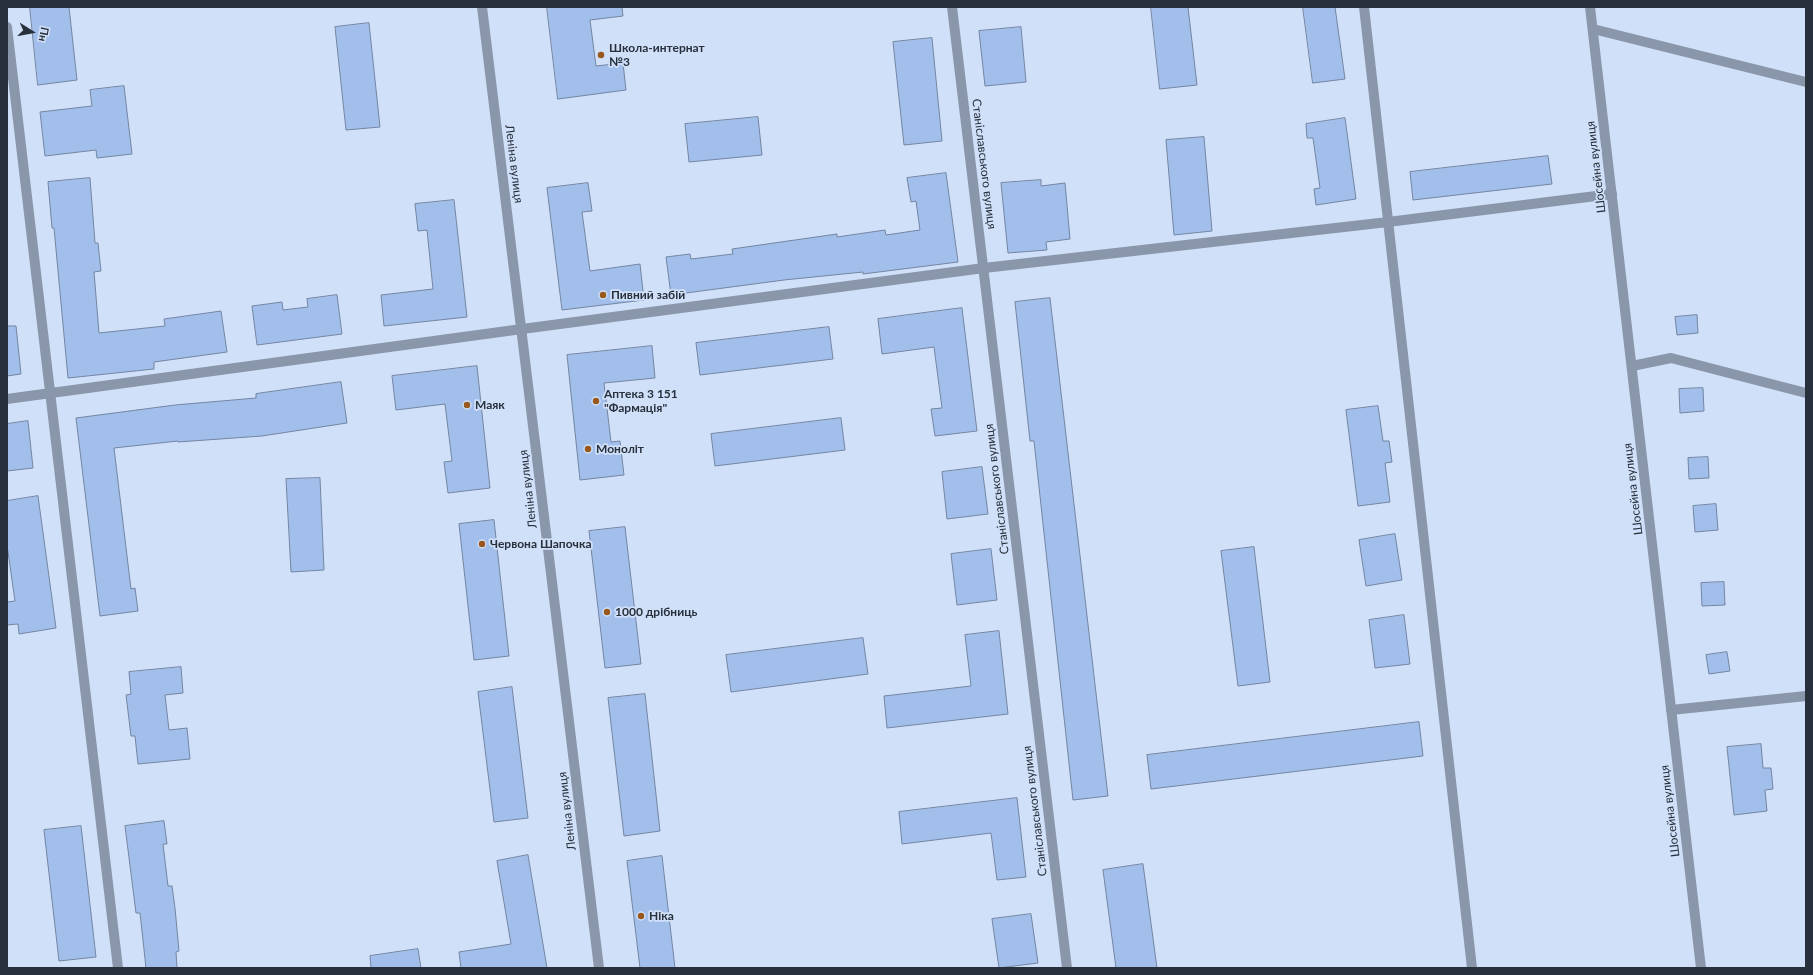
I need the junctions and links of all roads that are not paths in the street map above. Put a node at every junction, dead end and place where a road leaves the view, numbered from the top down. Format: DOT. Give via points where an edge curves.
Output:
graph roads {
  1 [pos="482,7"];
  2 [pos="952,7"];
  3 [pos="1364,7"];
  4 [pos="1590,7"];
  5 [pos="7,27"];
  6 [pos="1593,29"];
  7 [pos="1806,82"];
  8 [pos="1612,194"];
  9 [pos="1388,222"];
  10 [pos="984,268"];
  11 [pos="522,329"];
  12 [pos="1632,366"];
  13 [pos="51,394"];
  14 [pos="1806,394"];
  15 [pos="7,399"];
  16 [pos="1806,696"];
  17 [pos="1671,710"];
  18 [pos="118,968"];
  19 [pos="599,968"];
  20 [pos="1067,968"];
  21 [pos="1472,968"];
  22 [pos="1701,968"];
  1 -- 11 [label="street, Леніна вулиця"];
  2 -- 10 [label="street, Станіславського вулиця"];
  3 -- 9 [label="street"];
  4 -- 6 [label="street, Шосейна вулиця"];
  5 -- 13 [label="street"];
  6 -- 7 [label="street"];
  6 -- 8 [label="street, Шосейна вулиця"];
  8 -- 9 [label="street"];
  8 -- 12 [label="street, Шосейна вулиця"];
  9 -- 10 [label="street"];
  9 -- 21 [label="street"];
  10 -- 11 [label="street"];
  10 -- 20 [label="street, Станіславського вулиця"];
  11 -- 13 [label="street"];
  11 -- 19 [label="street, Леніна вулиця"];
  12 -- 14 [label="street" via="1671,358"];
  12 -- 17 [label="street, Шосейна вулиця"];
  13 -- 15 [label="street"];
  13 -- 18 [label="street"];
  16 -- 17 [label="street"];
  17 -- 22 [label="street, Шосейна вулиця"];
}
